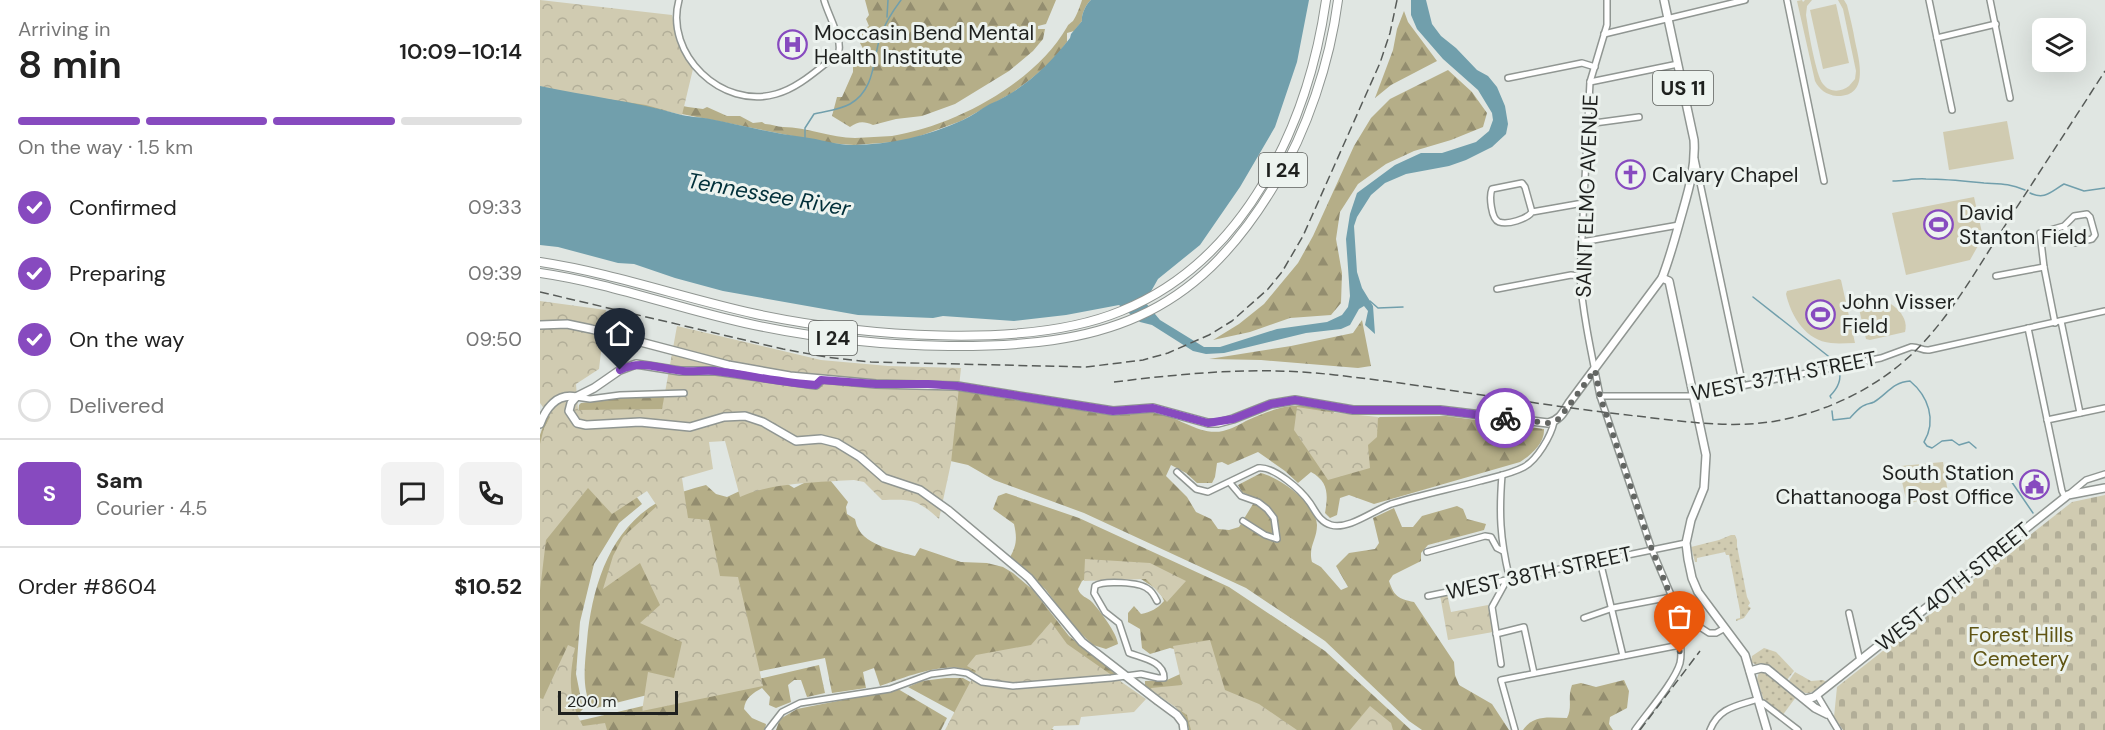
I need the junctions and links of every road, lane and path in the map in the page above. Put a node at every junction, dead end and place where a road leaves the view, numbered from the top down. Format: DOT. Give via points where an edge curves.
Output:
graph roads {
  1 [pos="679,0"];
  2 [pos="824,0"];
  3 [pos="1326,0"];
  4 [pos="1338,0"];
  5 [pos="1607,0"];
  6 [pos="1664,0"];
  7 [pos="1745,0"];
  8 [pos="1787,0"];
  9 [pos="1929,0"];
  10 [pos="1990,0"];
  11 [pos="1668,18"];
  12 [pos="1996,24"];
  13 [pos="1604,34"];
  14 [pos="1937,38"];
  15 [pos="1678,64"];
  16 [pos="1595,67"];
  17 [pos="1508,78"];
  18 [pos="1590,82"];
  19 [pos="2010,98"];
  20 [pos="1952,110"];
  21 [pos="1639,117"];
  22 [pos="1587,124"];
  23 [pos="1695,159"];
  24 [pos="1824,181"];
  25 [pos="1583,203"];
  26 [pos="1532,212"];
  27 [pos="1679,225"];
  28 [pos="2064,226"];
  29 [pos="1582,242"];
  30 [pos="540,262"];
  31 [pos="2044,267"];
  32 [pos="540,273"];
  33 [pos="1580,276"];
  34 [pos="1996,276"];
  35 [pos="1662,278"];
  36 [pos="1497,289"];
  37 [pos="2105,311"];
  38 [pos="2058,322"];
  39 [pos="540,325"];
  40 [pos="2028,328"];
  41 [pos="1595,370"];
  42 [pos="821,380"];
  43 [pos="1743,387"];
  44 [pos="684,393"];
  45 [pos="1600,396"];
  46 [pos="1692,396"];
  47 [pos="576,397"];
  48 [pos="2105,408"];
  49 [pos="2080,413"];
  50 [pos="2047,420"];
  51 [pos="1554,422"];
  52 [pos="540,424"];
  53 [pos="1177,472"];
  54 [pos="2105,474"];
  55 [pos="1502,475"];
  56 [pos="1230,483"];
  57 [pos="2105,488"];
  58 [pos="2066,496"];
  59 [pos="1243,521"];
  60 [pos="1686,543"];
  61 [pos="1652,550"];
  62 [pos="1503,551"];
  63 [pos="1427,552"];
  64 [pos="1600,561"];
  65 [pos="1507,580"];
  66 [pos="1428,596"];
  67 [pos="1671,597"];
  68 [pos="1157,601"];
  69 [pos="1613,609"];
  70 [pos="1849,613"];
  71 [pos="1584,618"];
  72 [pos="1725,628"];
  73 [pos="1496,634"];
  74 [pos="1680,645"];
  75 [pos="1623,656"];
  76 [pos="1860,661"];
  77 [pos="1500,664"];
  78 [pos="1750,671"];
  79 [pos="1533,673"];
  80 [pos="1125,675"];
  81 [pos="1817,695"];
  82 [pos="1806,699"];
  83 [pos="1759,701"];
  84 [pos="1827,714"];
  85 [pos="768,730"];
  86 [pos="1184,730"];
  87 [pos="1515,730"];
  88 [pos="1635,730"];
  89 [pos="1710,730"];
  90 [pos="1766,730"];
  91 [pos="1798,730"];
  92 [pos="1838,730"];
  1 -- 2 [label="street" via="678,37 696,69 713,84 754,97 788,91 838,54 840,41"];
  3 -- 30 [label="highway, I 24" via="1312,68 1292,127 1262,186 1205,258 1155,295 1120,312 1044,331 880,331 758,314 587,270"];
  4 -- 32 [label="highway, I 24" via="1320,77 1301,134 1259,210 1241,235 1200,276 1166,302 1130,321 1094,333 1035,343 979,346 869,342 746,323"];
  5 -- 13 [label="street, SAINT ELMO AVENUE"];
  6 -- 11 [label="main road, US 11"];
  7 -- 11 [label="street"];
  8 -- 24 [label="street"];
  9 -- 14 [label="street"];
  10 -- 12 [label="street"];
  11 -- 13 [label="street"];
  11 -- 15 [label="main road, US 11"];
  12 -- 14 [label="street"];
  12 -- 19 [label="street"];
  13 -- 16 [label="street, SAINT ELMO AVENUE"];
  14 -- 20 [label="street"];
  15 -- 18 [label="street"];
  15 -- 23 [label="main road, US 11"];
  16 -- 17 [label="street" via="1582,63"];
  16 -- 18 [label="street, SAINT ELMO AVENUE"];
  18 -- 22 [label="street, SAINT ELMO AVENUE"];
  21 -- 22 [label="street"];
  22 -- 25 [label="street, SAINT ELMO AVENUE"];
  23 -- 27 [label="main road, US 11"];
  23 -- 43 [label="street"];
  25 -- 26 [label="street"];
  25 -- 29 [label="street, SAINT ELMO AVENUE"];
  26 -- 26 [label="street" via="1524,219 1498,221 1494,217 1492,189 1522,183"];
  27 -- 29 [label="street"];
  27 -- 35 [label="main road, US 11"];
  28 -- 28 [label="street" via="2075,243 2095,235 2087,214 2074,216"];
  28 -- 31 [label="street" via="2040,232"];
  29 -- 33 [label="street, SAINT ELMO AVENUE"];
  31 -- 34 [label="street"];
  31 -- 38 [label="street"];
  33 -- 36 [label="street"];
  33 -- 41 [label="street, SAINT ELMO AVENUE"];
  35 -- 41 [label="main road, US 11"];
  35 -- 46 [label="main road" via="1669,281"];
  37 -- 38 [label="street, WEST 37TH STREET"];
  38 -- 40 [label="street, WEST 37TH STREET"];
  38 -- 49 [label="street"];
  39 -- 42 [label="main road" via="567,324 728,365"];
  40 -- 43 [label="street, WEST 37TH STREET" via="1924,351 1915,346 1881,358"];
  40 -- 50 [label="street"];
  41 -- 45 [label="street, SAINT ELMO AVENUE"];
  41 -- 51 [label="main road, US 11"];
  42 -- 47 [label="main road" via="816,385 799,384 636,364"];
  42 -- 51 [label="main road" via="969,388 1113,411 1153,408 1208,423 1295,400 1353,410 1440,410"];
  43 -- 46 [label="street, WEST 37TH STREET"];
  44 -- 47 [label="street"];
  45 -- 46 [label="street, WEST 37TH STREET"];
  45 -- 61 [label="street, SAINT ELMO AVENUE"];
  46 -- 60 [label="main road" via="1706,455 1706,473"];
  47 -- 52 [label="main road" via="557,399"];
  47 -- 80 [label="main road" via="569,411 573,420 581,424 640,422 688,427 745,416 796,441 821,439 837,443 884,478 927,494 948,510 1029,578 1075,635"];
  48 -- 49 [label="street"];
  49 -- 50 [label="street"];
  50 -- 58 [label="street"];
  51 -- 55 [label="street" via="1532,460 1525,467"];
  53 -- 56 [label="street" via="1201,492"];
  54 -- 58 [label="street" via="2086,480"];
  55 -- 56 [label="street" via="1388,505 1344,526 1322,521 1309,501 1282,476 1264,467"];
  55 -- 62 [label="street" via="1499,501"];
  56 -- 59 [label="street" via="1241,496 1267,509 1274,518 1277,539"];
  57 -- 58 [label="main road, WEST 40TH STREET"];
  58 -- 76 [label="main road, WEST 40TH STREET"];
  60 -- 61 [label="street, WEST 38TH STREET"];
  60 -- 72 [label="main road" via="1698,591"];
  61 -- 64 [label="street, WEST 38TH STREET"];
  61 -- 67 [label="street, SAINT ELMO AVENUE"];
  62 -- 63 [label="street" via="1491,537 1485,536"];
  62 -- 65 [label="street"];
  64 -- 65 [label="street, WEST 38TH STREET"];
  64 -- 69 [label="street"];
  65 -- 66 [label="street, WEST 38TH STREET"];
  65 -- 73 [label="street" via="1492,607"];
  67 -- 69 [label="street"];
  67 -- 72 [label="street, SAINT ELMO AVENUE" via="1686,618 1709,633"];
  67 -- 74 [label="street"];
  68 -- 80 [label="street" via="1138,584 1103,582 1095,586 1094,593 1105,612 1119,623 1129,653 1161,667 1164,678"];
  69 -- 71 [label="street"];
  69 -- 75 [label="street"];
  70 -- 76 [label="street"];
  72 -- 78 [label="main road" via="1744,654"];
  73 -- 77 [label="street"];
  73 -- 79 [label="street" via="1524,627"];
  74 -- 75 [label="street"];
  74 -- 88 [label="street" via="1677,669"];
  75 -- 79 [label="street"];
  76 -- 81 [label="main road, WEST 40TH STREET"];
  78 -- 82 [label="main road" via="1767,669"];
  78 -- 83 [label="main road"];
  79 -- 87 [label="street" via="1501,680"];
  80 -- 85 [label="street" via="1013,686 982,682 968,673 932,674 890,689 800,703 782,712"];
  80 -- 86 [label="main road" via="1178,715"];
  81 -- 82 [label="main road, WEST 40TH STREET"];
  81 -- 84 [label="street"];
  82 -- 84 [label="main road"];
  83 -- 89 [label="street" via="1726,710 1714,718"];
  83 -- 90 [label="main road"];
  83 -- 91 [label="street"];
  84 -- 92 [label="street"];
}
